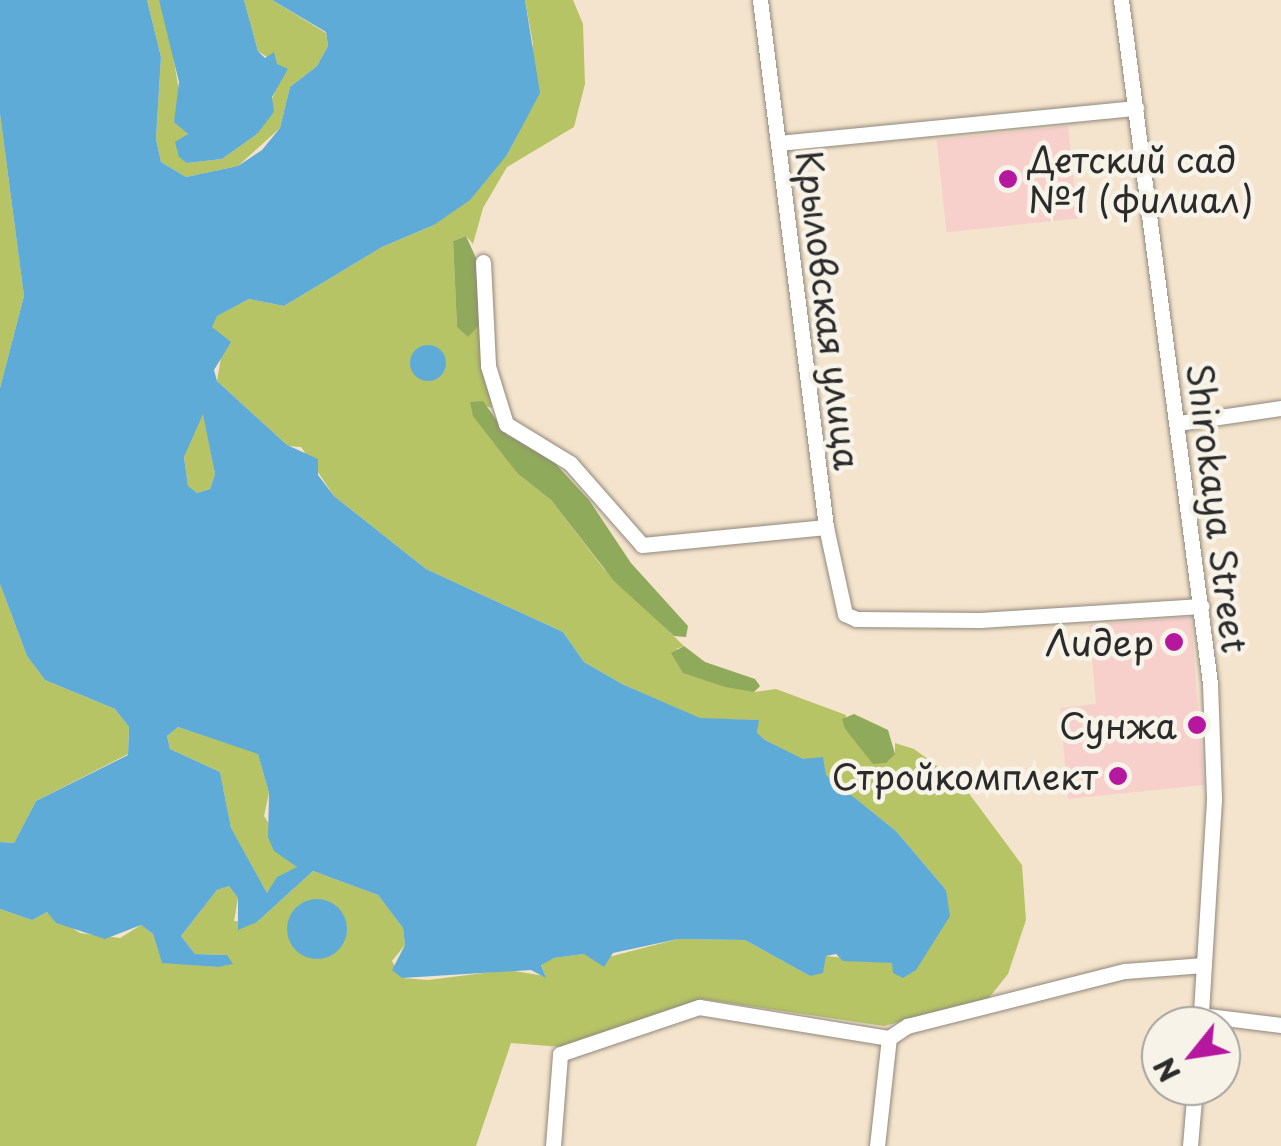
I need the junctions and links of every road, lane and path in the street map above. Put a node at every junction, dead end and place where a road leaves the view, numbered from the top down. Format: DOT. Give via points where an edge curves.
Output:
graph roads {
  1 [pos="760,0"];
  2 [pos="1121,0"];
  3 [pos="1136,108"];
  4 [pos="778,143"];
  5 [pos="483,262"];
  6 [pos="1281,408"];
  7 [pos="1178,422"];
  8 [pos="826,526"];
  9 [pos="1202,606"];
  10 [pos="1204,965"];
  11 [pos="1201,1006"];
  12 [pos="1241,1023"];
  13 [pos="1281,1024"];
  14 [pos="889,1038"];
  15 [pos="1193,1106"];
  16 [pos="553,1146"];
  17 [pos="877,1146"];
  18 [pos="1190,1146"];
  1 -- 4 [label="street, Крыловская улица"];
  2 -- 3 [label="street, Shirokaya Street"];
  3 -- 4 [label="street"];
  3 -- 7 [label="street, Shirokaya Street"];
  4 -- 8 [label="street, Крыловская улица"];
  5 -- 8 [label="street" via="488,366 506,424 570,463 642,544"];
  6 -- 7 [label="street"];
  7 -- 9 [label="street, Shirokaya Street"];
  8 -- 9 [label="street, Крыловская улица" via="840,605 856,619 980,620"];
  9 -- 10 [label="street, Shirokaya Street" via="1215,760"];
  10 -- 11 [label="street, Shirokaya Street"];
  10 -- 14 [label="street" via="1124,971 907,1026"];
  12 -- 13 [label="street"];
  14 -- 16 [label="street" via="699,1008 560,1054"];
  14 -- 17 [label="street"];
  15 -- 18 [label="street"];
}
